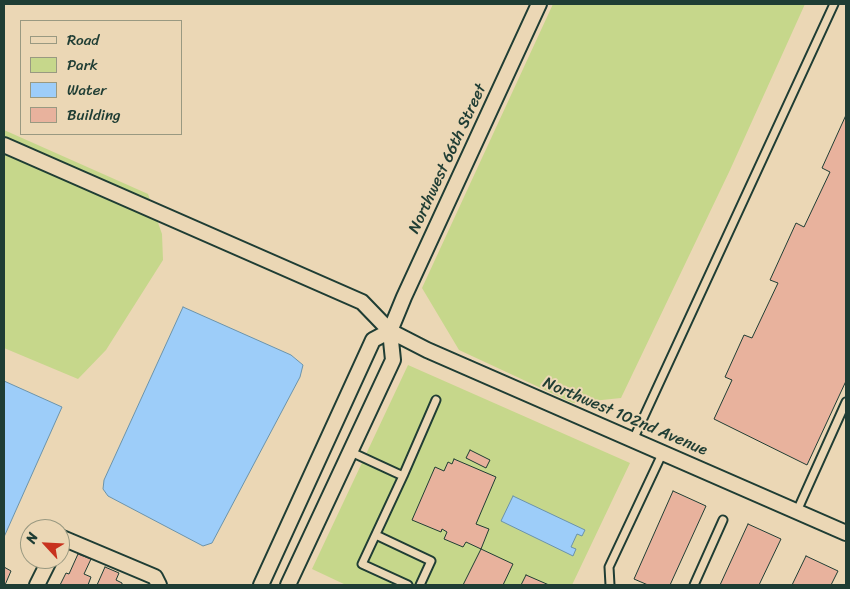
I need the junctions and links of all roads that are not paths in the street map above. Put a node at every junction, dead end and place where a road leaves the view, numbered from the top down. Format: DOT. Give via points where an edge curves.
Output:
graph roads {
  1 [pos="539,4"];
  2 [pos="834,4"];
  3 [pos="4,146"];
  4 [pos="390,331"];
  5 [pos="436,400"];
  6 [pos="846,402"];
  7 [pos="633,440"];
  8 [pos="351,452"];
  9 [pos="663,452"];
  10 [pos="403,476"];
  11 [pos="798,511"];
  12 [pos="723,520"];
  13 [pos="846,532"];
  14 [pos="376,535"];
  15 [pos="70,540"];
  16 [pos="45,569"];
  17 [pos="37,585"];
  18 [pos="159,585"];
  19 [pos="261,585"];
  20 [pos="288,585"];
  21 [pos="408,585"];
  22 [pos="420,585"];
  23 [pos="610,585"];
  24 [pos="694,585"];
  1 -- 4 [label="street, Northwest 66th Street"];
  2 -- 7 [label="lane"];
  3 -- 4 [label="street, Northwest 102nd Avenue" via="362,302"];
  4 -- 7 [label="street, Northwest 102nd Avenue"];
  4 -- 8 [label="street" via="394,360"];
  4 -- 19 [label="street" via="373,340"];
  5 -- 10 [label="lane"];
  6 -- 11 [label="lane"];
  7 -- 9 [label="street, Northwest 102nd Avenue"];
  8 -- 10 [label="lane"];
  8 -- 20 [label="street"];
  9 -- 11 [label="street, Northwest 102nd Avenue"];
  9 -- 23 [label="lane" via="609,567"];
  10 -- 14 [label="lane"];
  11 -- 13 [label="street, Northwest 102nd Avenue"];
  12 -- 24 [label="lane"];
  14 -- 21 [label="lane" via="362,564"];
  14 -- 22 [label="lane" via="431,561"];
  15 -- 18 [label="street" via="155,577"];
  16 -- 17 [label="street"];
}
